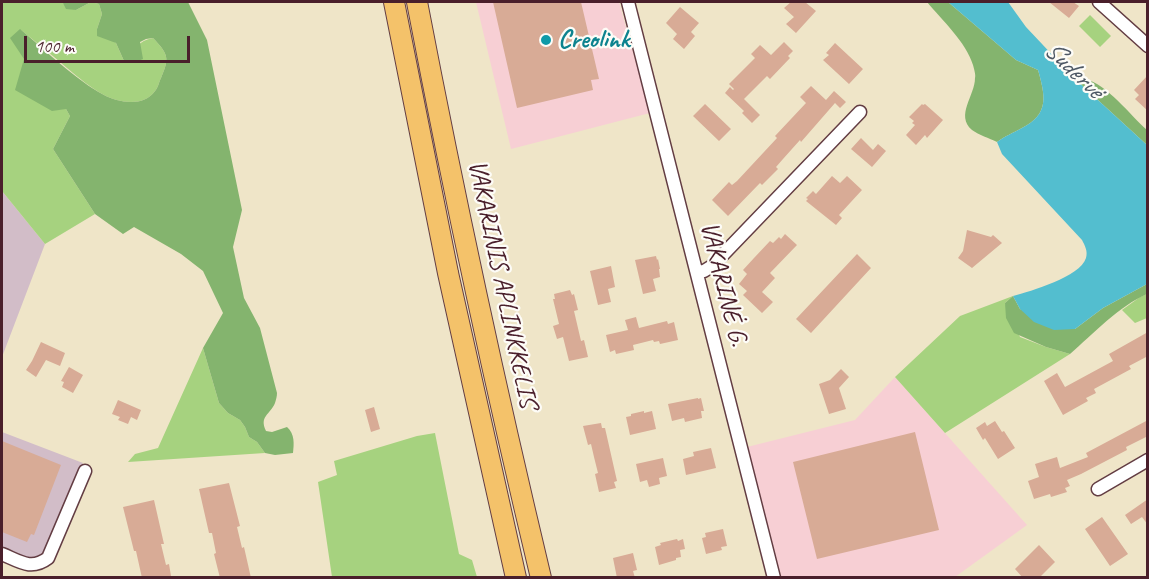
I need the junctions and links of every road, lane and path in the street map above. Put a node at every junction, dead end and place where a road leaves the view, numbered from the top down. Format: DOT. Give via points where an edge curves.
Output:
graph roads {
  1 [pos="394,2"];
  2 [pos="417,2"];
  3 [pos="628,2"];
  4 [pos="1099,2"];
  5 [pos="1148,46"];
  6 [pos="860,112"];
  7 [pos="697,272"];
  8 [pos="1148,460"];
  9 [pos="85,471"];
  10 [pos="1098,489"];
  11 [pos="2,554"];
  12 [pos="516,578"];
  13 [pos="541,578"];
  14 [pos="774,578"];
  1 -- 12 [label="highway, VAKARINIS APLINKKELIS" via="448,273"];
  2 -- 13 [label="highway, VAKARINIS APLINKKELIS" via="472,280"];
  3 -- 7 [label="street, VAKARINĖ G."];
  4 -- 5 [label="street"];
  6 -- 7 [label="street" via="711,266"];
  7 -- 14 [label="street, VAKARINĖ G."];
  8 -- 10 [label="street"];
  9 -- 11 [label="street" via="48,558 31,566"];
}
